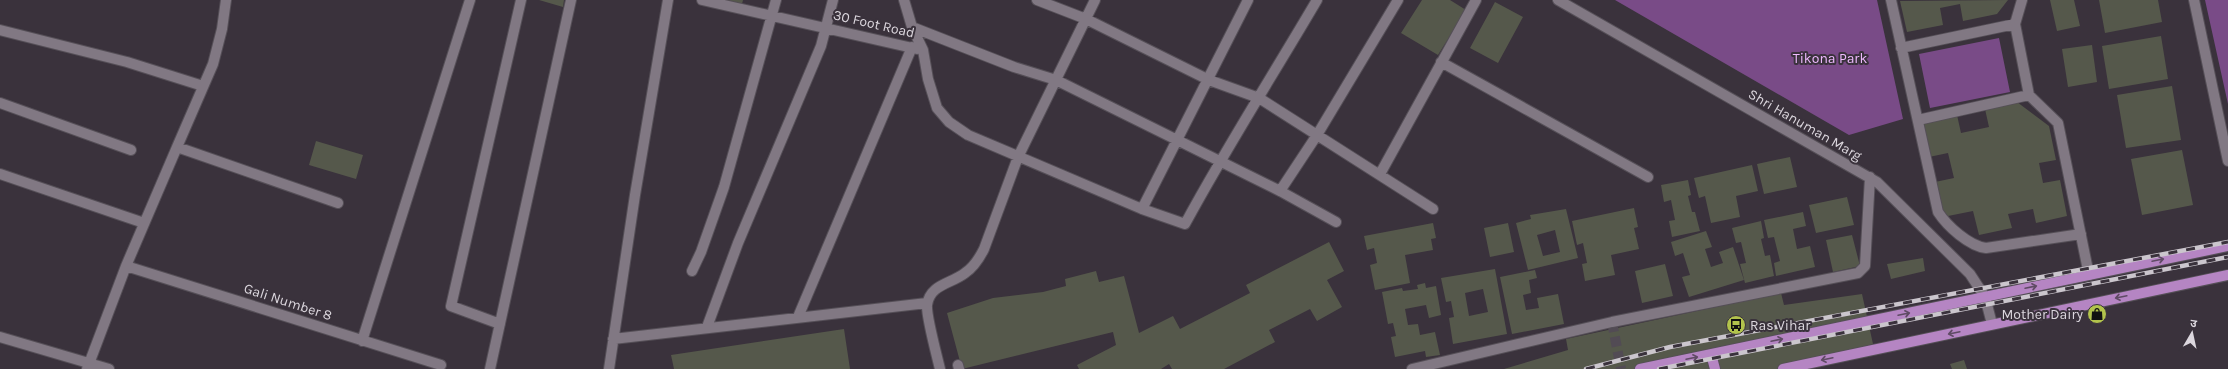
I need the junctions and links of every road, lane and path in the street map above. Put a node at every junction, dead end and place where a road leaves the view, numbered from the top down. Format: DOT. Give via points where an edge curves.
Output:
graph roads {
  1 [pos="226,0"];
  2 [pos="470,0"];
  3 [pos="522,0"];
  4 [pos="571,0"];
  5 [pos="668,0"];
  6 [pos="702,0"];
  7 [pos="776,0"];
  8 [pos="833,0"];
  9 [pos="904,0"];
  10 [pos="1038,0"];
  11 [pos="1095,0"];
  12 [pos="1248,0"];
  13 [pos="1317,0"];
  14 [pos="1398,0"];
  15 [pos="1476,0"];
  16 [pos="1558,0"];
  17 [pos="1891,0"];
  18 [pos="2022,0"];
  19 [pos="2194,0"];
  20 [pos="772,16"];
  21 [pos="1086,19"];
  22 [pos="2015,24"];
  23 [pos="912,27"];
  24 [pos="826,28"];
  25 [pos="0,30"];
  26 [pos="912,47"];
  27 [pos="1901,48"];
  28 [pos="923,50"];
  29 [pos="1441,62"];
  30 [pos="1056,80"];
  31 [pos="1209,80"];
  32 [pos="203,86"];
  33 [pos="2029,95"];
  34 [pos="1259,98"];
  35 [pos="0,103"];
  36 [pos="1918,120"];
  37 [pos="1317,135"];
  38 [pos="1176,140"];
  39 [pos="177,147"];
  40 [pos="131,150"];
  41 [pos="1018,156"];
  42 [pos="1219,161"];
  43 [pos="2228,161"];
  44 [pos="0,174"];
  45 [pos="1380,174"];
  46 [pos="1648,177"];
  47 [pos="1870,177"];
  48 [pos="1280,192"];
  49 [pos="338,203"];
  50 [pos="1142,209"];
  51 [pos="1433,209"];
  52 [pos="1336,222"];
  53 [pos="144,223"];
  54 [pos="2081,234"];
  55 [pos="2228,246"];
  56 [pos="126,266"];
  57 [pos="692,271"];
  58 [pos="2089,275"];
  59 [pos="2228,275"];
  60 [pos="1985,297"];
  61 [pos="927,303"];
  62 [pos="798,317"];
  63 [pos="500,324"];
  64 [pos="1992,324"];
  65 [pos="707,327"];
  66 [pos="0,337"];
  67 [pos="613,339"];
  68 [pos="362,341"];
  69 [pos="1711,354"];
  70 [pos="441,365"];
  71 [pos="87,366"];
  72 [pos="109,369"];
  73 [pos="490,369"];
  74 [pos="609,369"];
  75 [pos="940,369"];
  76 [pos="1412,369"];
  77 [pos="1640,369"];
  78 [pos="1715,369"];
  79 [pos="1783,369"];
  1 -- 32 [label="street" via="213,64"];
  2 -- 68 [label="street"];
  3 -- 63 [label="street" via="451,306"];
  4 -- 63 [label="street"];
  5 -- 67 [label="street"];
  6 -- 20 [label="street, 30 Foot Road"];
  7 -- 20 [label="street"];
  8 -- 24 [label="street"];
  9 -- 23 [label="street"];
  10 -- 21 [label="street"];
  11 -- 21 [label="street"];
  12 -- 31 [label="street"];
  13 -- 34 [label="street"];
  14 -- 37 [label="street"];
  15 -- 29 [label="street"];
  16 -- 47 [label="street, Shri Hanuman Marg"];
  17 -- 27 [label="street"];
  18 -- 22 [label="street"];
  19 -- 43 [label="street"];
  20 -- 24 [label="street, 30 Foot Road"];
  20 -- 57 [label="street" via="724,187"];
  21 -- 30 [label="street"];
  21 -- 31 [label="street"];
  22 -- 27 [label="street"];
  22 -- 33 [label="street"];
  23 -- 28 [label="street"];
  23 -- 30 [label="street" via="1014,67"];
  24 -- 26 [label="street, 30 Foot Road"];
  24 -- 65 [label="street" via="821,46 738,243"];
  25 -- 32 [label="street" via="127,62"];
  26 -- 28 [label="street, 30 Foot Road"];
  26 -- 62 [label="street"];
  27 -- 36 [label="street"];
  28 -- 41 [label="street" via="937,108 949,122 968,136"];
  29 -- 45 [label="street"];
  29 -- 46 [label="street"];
  30 -- 38 [label="street"];
  30 -- 41 [label="street"];
  31 -- 34 [label="street"];
  31 -- 38 [label="street"];
  32 -- 39 [label="street"];
  33 -- 36 [label="street"];
  33 -- 54 [label="street" via="2058,123"];
  34 -- 37 [label="street"];
  34 -- 42 [label="street"];
  35 -- 40 [label="street"];
  36 -- 54 [label="street" via="1938,212 1943,220 1977,247 1986,248"];
  37 -- 45 [label="street"];
  37 -- 48 [label="street"];
  38 -- 42 [label="street"];
  38 -- 50 [label="street"];
  39 -- 49 [label="street"];
  39 -- 53 [label="street"];
  41 -- 50 [label="street"];
  41 -- 61 [label="street" via="984,250 976,264 964,274 941,284 930,295"];
  42 -- 48 [label="street"];
  42 -- 50 [label="street" via="1185,224"];
  44 -- 53 [label="street"];
  45 -- 51 [label="street"];
  47 -- 60 [label="street, Shri Hanuman Marg" via="1970,274"];
  47 -- 76 [label="street" via="1865,266 1858,273 1620,320"];
  48 -- 52 [label="street"];
  53 -- 56 [label="street"];
  54 -- 58 [label="street"];
  58 -- 55 [label="main road, one-way"];
  56 -- 68 [label="street, Gali Number 8"];
  56 -- 71 [label="street"];
  60 -- 58 [label="main road, one-way"];
  59 -- 64 [label="main road, one-way"];
  60 -- 64 [label="street, Shri Hanuman Marg"];
  69 -- 60 [label="main road, one-way"];
  61 -- 62 [label="street"];
  61 -- 75 [label="street"];
  62 -- 65 [label="street"];
  63 -- 73 [label="street"];
  64 -- 79 [label="main road, one-way"];
  65 -- 67 [label="street"];
  66 -- 71 [label="street"];
  67 -- 74 [label="street"];
  68 -- 70 [label="street, Gali Number 8"];
  77 -- 69 [label="main road, one-way"];
  69 -- 78 [label="main road"];
  71 -- 72 [label="street"];
}
